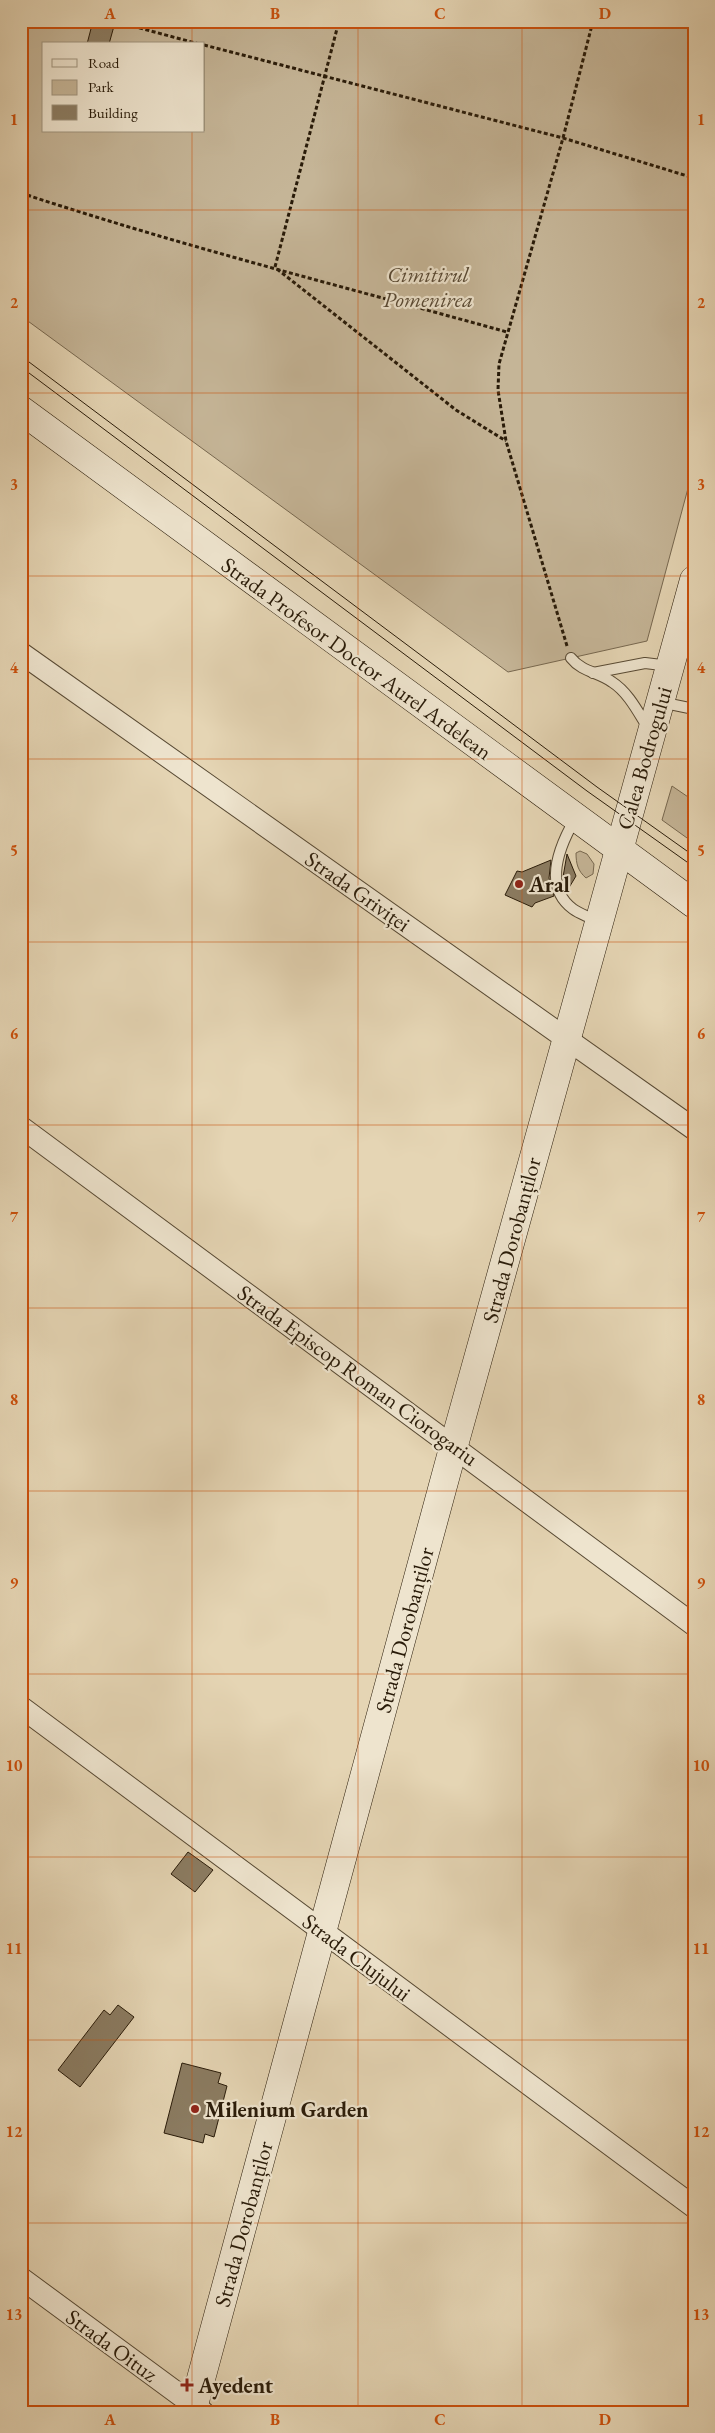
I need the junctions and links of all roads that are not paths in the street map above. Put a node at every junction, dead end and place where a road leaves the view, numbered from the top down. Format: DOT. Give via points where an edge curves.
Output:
graph roads {
  1 [pos="21,410"];
  2 [pos="694,580"];
  3 [pos="21,653"];
  4 [pos="571,658"];
  5 [pos="670,666"];
  6 [pos="592,673"];
  7 [pos="660,702"];
  8 [pos="694,709"];
  9 [pos="652,734"];
  10 [pos="575,818"];
  11 [pos="618,850"];
  12 [pos="694,904"];
  13 [pos="598,922"];
  14 [pos="566,1039"];
  15 [pos="21,1127"];
  16 [pos="694,1129"];
  17 [pos="454,1446"];
  18 [pos="694,1624"];
  19 [pos="21,1707"];
  20 [pos="322,1931"];
  21 [pos="694,2207"];
  22 [pos="21,2278"];
  23 [pos="196,2410"];
  1 -- 10 [label="main road, Strada Profesor Doctor Aurel Ardelean"];
  2 -- 5 [label="main road, Calea Bodrogului"];
  3 -- 14 [label="street, Strada Griviței"];
  4 -- 6 [label="lane"];
  5 -- 6 [label="lane" via="645,662"];
  5 -- 7 [label="main road, Calea Bodrogului"];
  6 -- 9 [label="lane" via="612,682 622,691"];
  7 -- 8 [label="lane"];
  7 -- 9 [label="main road, Calea Bodrogului"];
  9 -- 11 [label="main road, Calea Bodrogului"];
  10 -- 11 [label="main road, Strada Profesor Doctor Aurel Ardelean"];
  10 -- 13 [label="lane" via="562,843 556,882 572,908"];
  11 -- 12 [label="main road, Strada Profesor Doctor Aurel Ardelean"];
  11 -- 13 [label="main road, Strada Dorobanților"];
  13 -- 14 [label="main road, Strada Dorobanților"];
  14 -- 16 [label="street, Strada Griviței"];
  14 -- 17 [label="main road, Strada Dorobanților"];
  15 -- 17 [label="street, Strada Episcop Roman Ciorogariu"];
  17 -- 18 [label="street, Strada Episcop Roman Ciorogariu"];
  17 -- 20 [label="main road, Strada Dorobanților"];
  19 -- 20 [label="street, Strada Clujului"];
  20 -- 21 [label="street, Strada Clujului"];
  20 -- 23 [label="main road, Strada Dorobanților"];
  22 -- 23 [label="street, Strada Oituz"];
}
